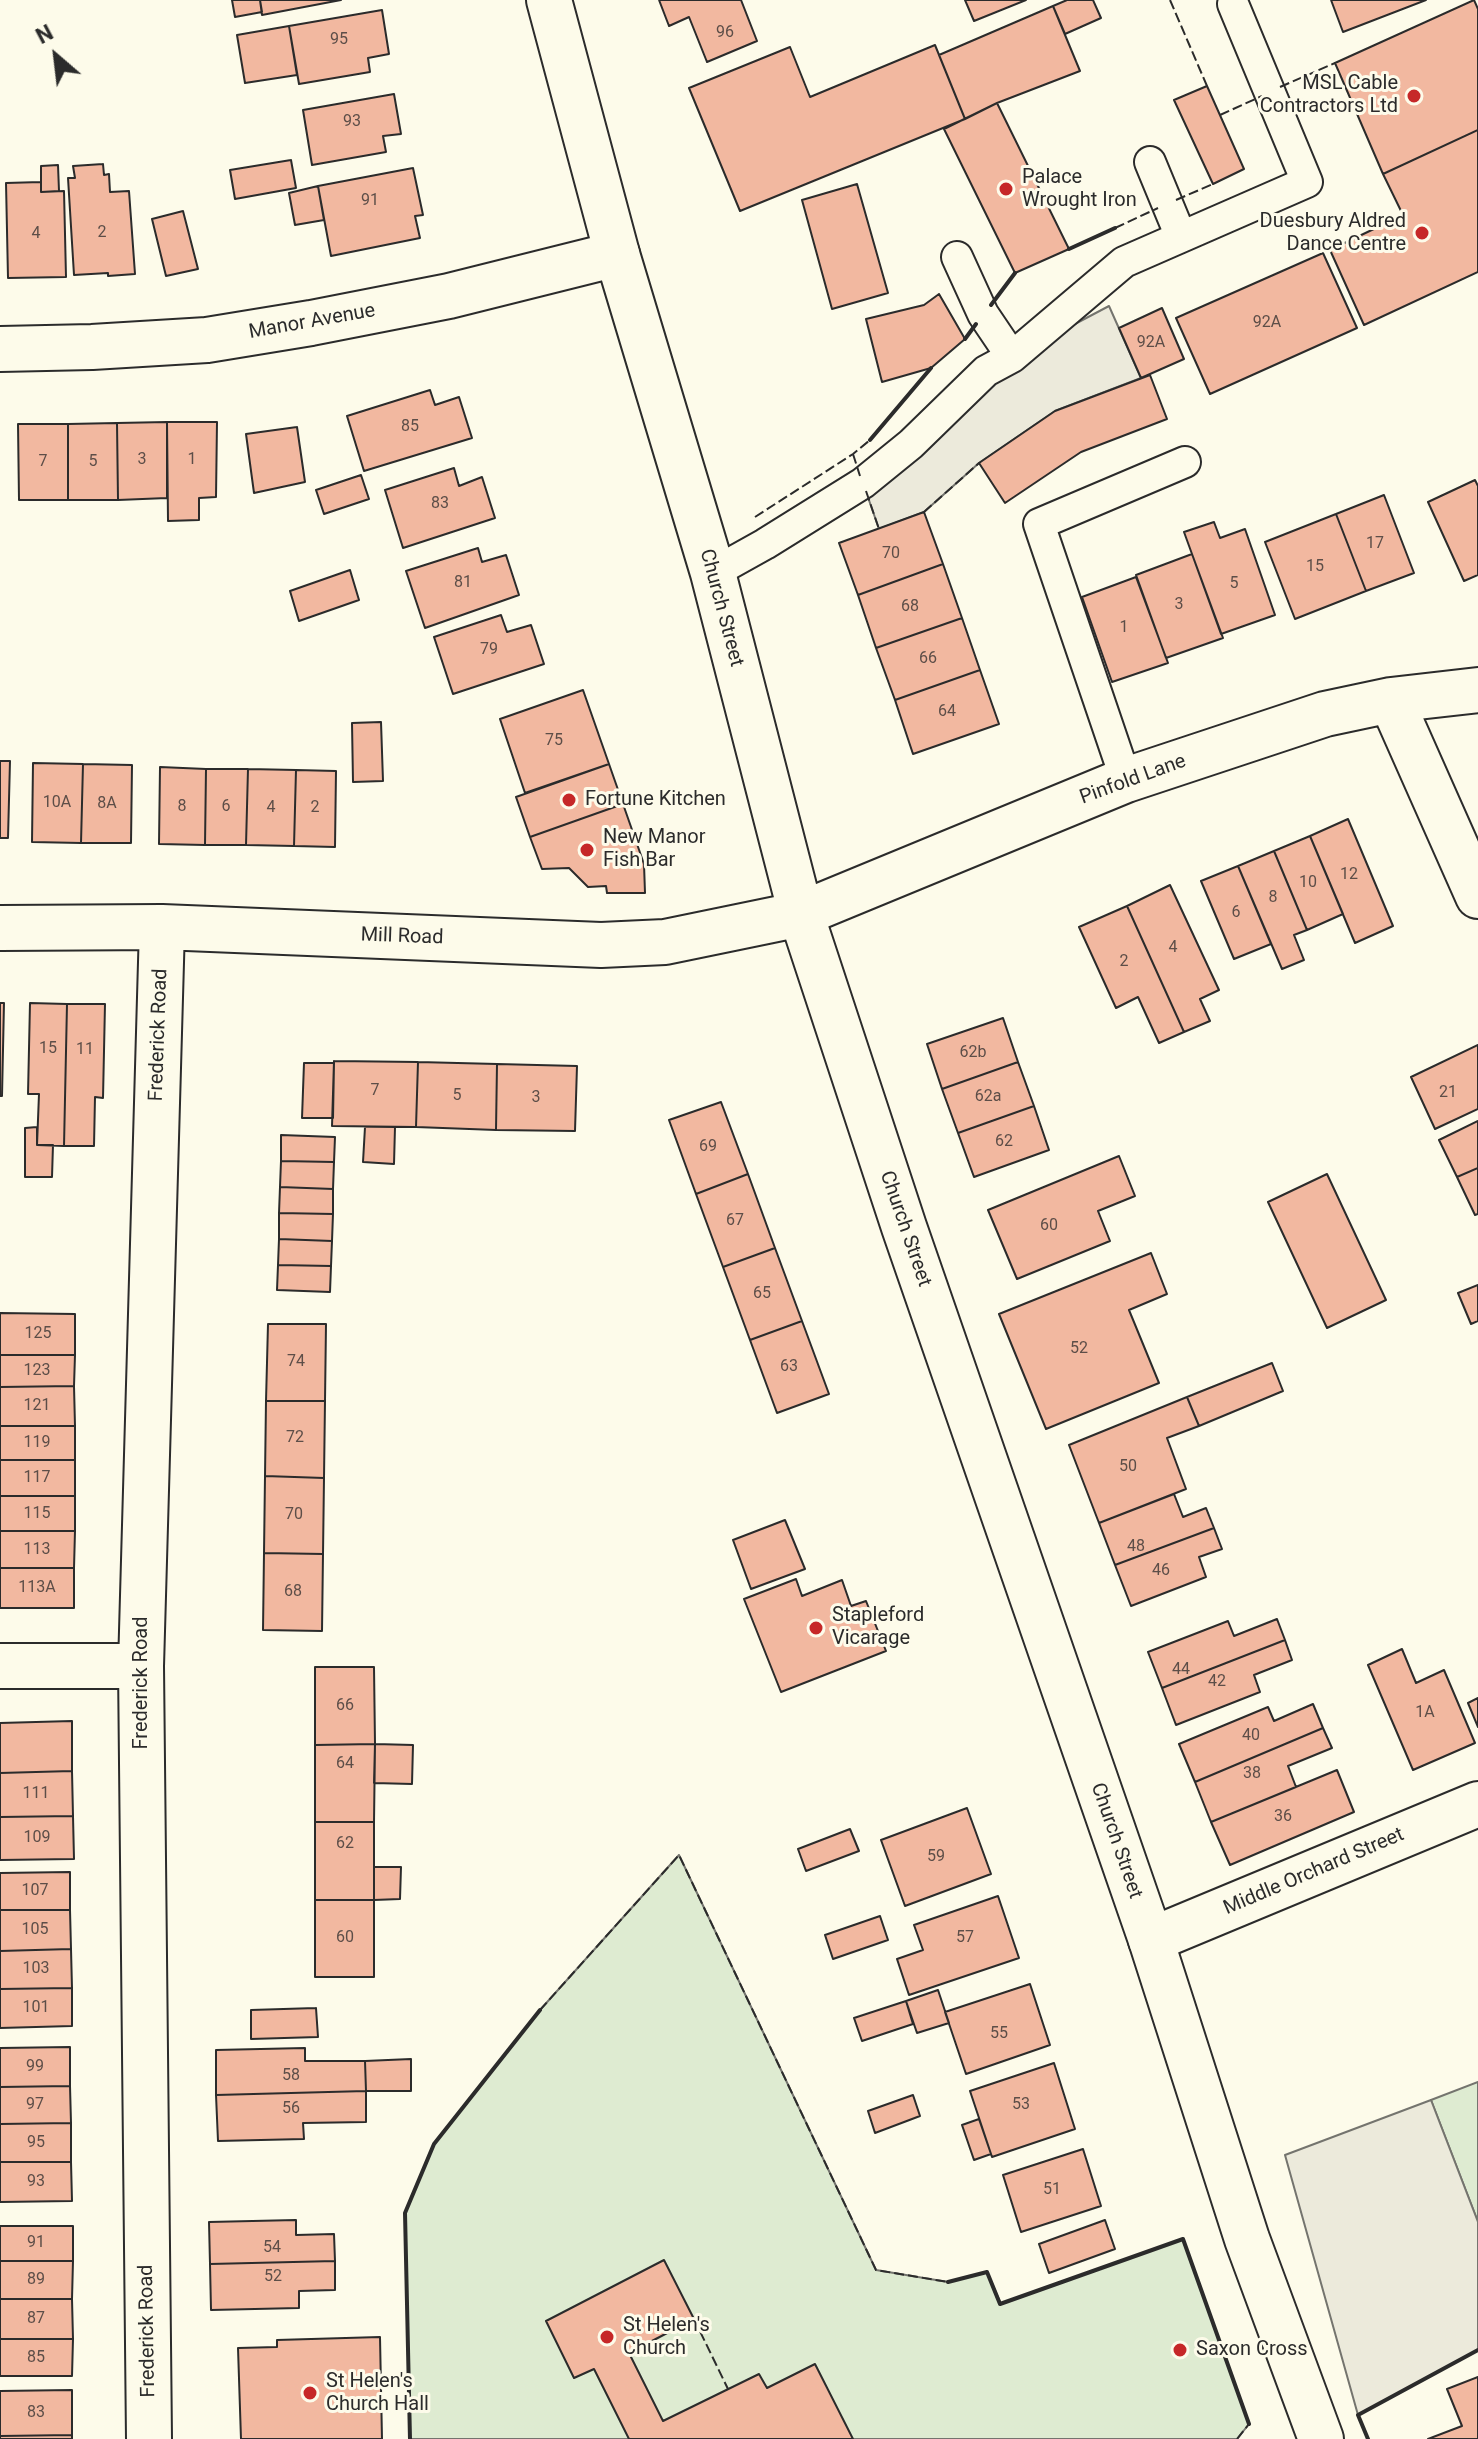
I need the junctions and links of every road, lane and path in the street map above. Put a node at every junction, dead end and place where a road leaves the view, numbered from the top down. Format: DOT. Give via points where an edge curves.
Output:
graph roads {
  1 [pos="549,0"];
  2 [pos="1233,4"];
  3 [pos="1150,162"];
  4 [pos="1181,237"];
  5 [pos="617,254"];
  6 [pos="957,257"];
  7 [pos="0,349"];
  8 [pos="1012,357"];
  9 [pos="1185,462"];
  10 [pos="713,573"];
  11 [pos="1478,690"];
  12 [pos="1391,700"];
  13 [pos="1126,780"];
  14 [pos="1478,896"];
  15 [pos="801,914"];
  16 [pos="162,927"];
  17 [pos="0,928"];
  18 [pos="0,1666"];
  19 [pos="141,1666"];
  20 [pos="1478,1804"];
  21 [pos="1151,1940"];
  22 [pos="149,2439"];
  23 [pos="1321,2439"];
  1 -- 5 [label="street, Church Street"];
  2 -- 4 [label="lane" via="1307,182"];
  3 -- 4 [label="lane"];
  4 -- 8 [label="lane" via="1124,262"];
  5 -- 7 [label="street, Manor Avenue" via="449,296 207,340"];
  5 -- 10 [label="street, Church Street"];
  6 -- 8 [label="lane" via="983,314"];
  8 -- 10 [label="lane" via="986,371 863,483"];
  9 -- 13 [label="lane" via="1039,524"];
  10 -- 15 [label="street, Church Street"];
  11 -- 12 [label="street, Pinfold Lane"];
  12 -- 13 [label="street, Pinfold Lane" via="1325,714"];
  12 -- 14 [label="street"];
  13 -- 15 [label="street, Pinfold Lane"];
  15 -- 16 [label="street, Mill Road" via="665,942 601,945"];
  15 -- 21 [label="street, Church Street"];
  16 -- 17 [label="street, Mill Road"];
  16 -- 19 [label="street, Frederick Road"];
  18 -- 19 [label="street"];
  19 -- 22 [label="street, Frederick Road"];
  20 -- 21 [label="street, Middle Orchard Street"];
  21 -- 23 [label="street, Church Street" via="1247,2239"];
}
